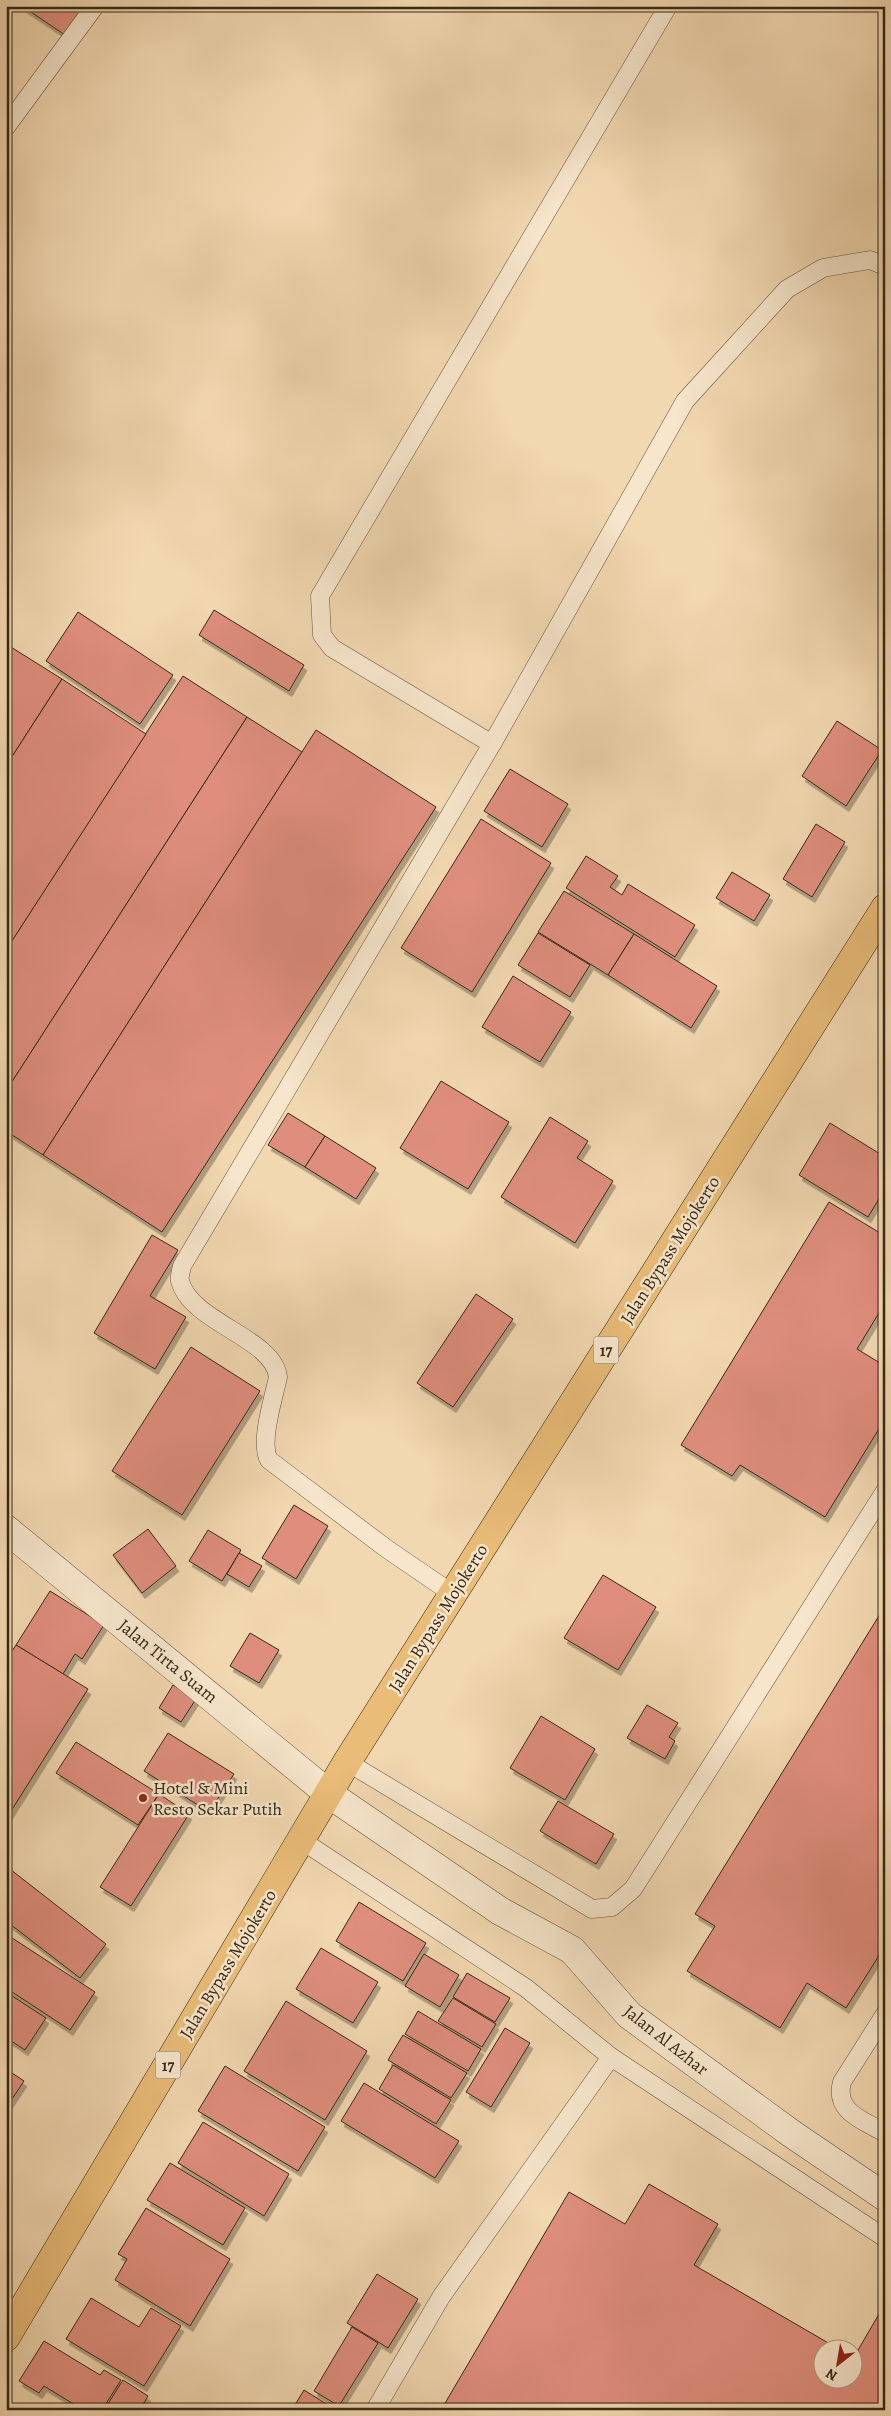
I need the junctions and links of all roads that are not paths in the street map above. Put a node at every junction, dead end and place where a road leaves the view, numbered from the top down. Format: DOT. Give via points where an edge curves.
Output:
graph roads {
  1 [pos="95,6"];
  2 [pos="668,6"];
  3 [pos="6,127"];
  4 [pos="885,266"];
  5 [pos="492,744"];
  6 [pos="885,908"];
  7 [pos="885,1491"];
  8 [pos="6,1529"];
  9 [pos="452,1594"];
  10 [pos="347,1762"];
  11 [pos="329,1794"];
  12 [pos="302,1840"];
  13 [pos="885,2014"];
  14 [pos="611,2057"];
  15 [pos="885,2133"];
  16 [pos="885,2197"];
  17 [pos="885,2238"];
  18 [pos="6,2336"];
  19 [pos="375,2410"];
  1 -- 3 [label="lane"];
  2 -- 5 [label="lane" via="320,596 322,635 332,648"];
  4 -- 5 [label="lane" via="870,260 823,268 787,289 685,401"];
  5 -- 9 [label="lane" via="190,1250 179,1280 196,1305 267,1355 277,1368 265,1447 265,1454 274,1465"];
  6 -- 9 [label="highway, Jalan Bypass Mojokerto / 17"];
  7 -- 10 [label="lane" via="633,1889 612,1907 592,1909"];
  8 -- 11 [label="street, Jalan Tirta Suam"];
  9 -- 10 [label="highway, Jalan Bypass Mojokerto / 17"];
  10 -- 11 [label="highway, Jalan Bypass Mojokerto / 17"];
  11 -- 12 [label="highway, Jalan Bypass Mojokerto / 17"];
  11 -- 16 [label="street, Jalan Al Azhar" via="500,1911 572,1950 629,2015 792,2134"];
  12 -- 14 [label="lane" via="526,1988"];
  12 -- 18 [label="highway, Jalan Bypass Mojokerto / 17"];
  13 -- 15 [label="lane" via="839,2092 842,2104 849,2112"];
  14 -- 17 [label="lane"];
  14 -- 19 [label="lane" via="441,2297"];
}
